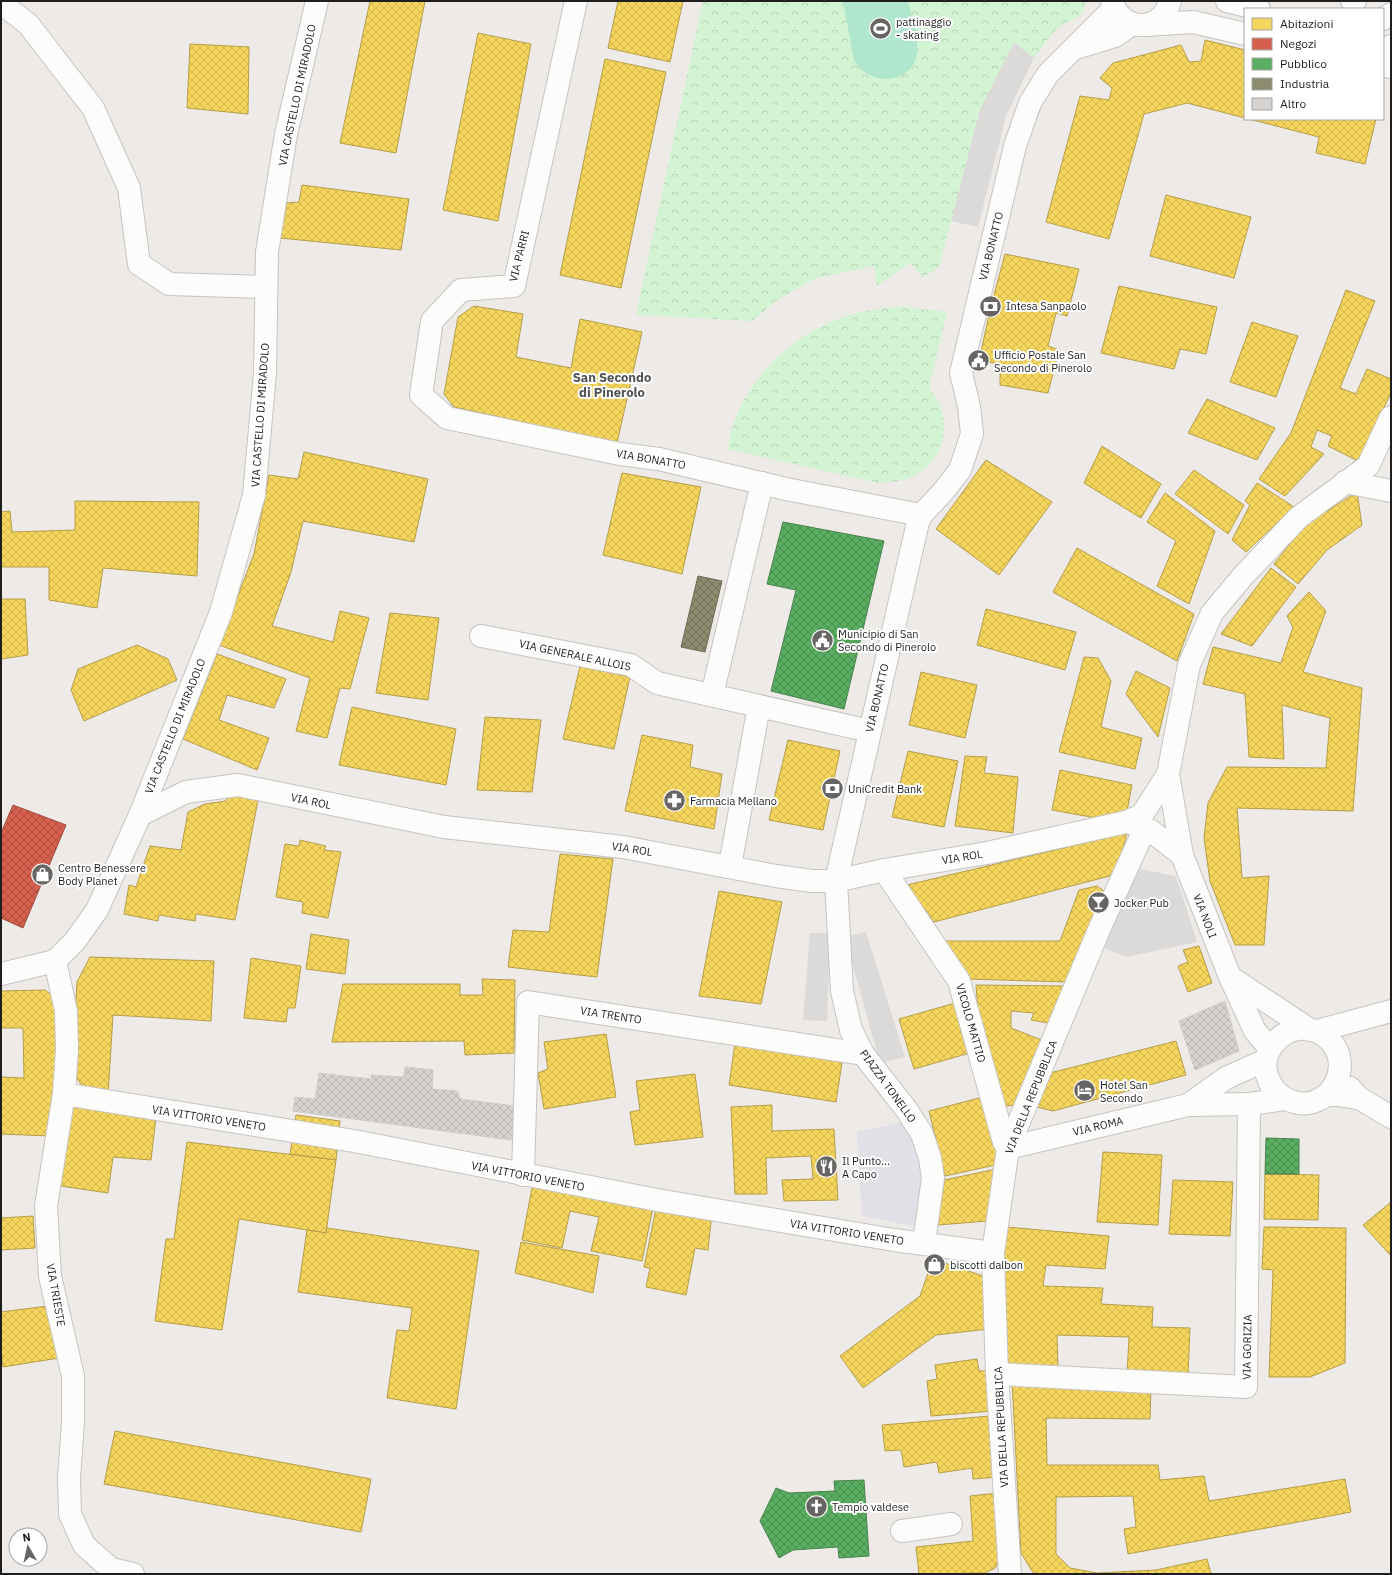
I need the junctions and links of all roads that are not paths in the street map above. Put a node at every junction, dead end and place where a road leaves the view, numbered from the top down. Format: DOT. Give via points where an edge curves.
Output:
graph roads {
  1 [pos="317,1"];
  2 [pos="576,1"];
  3 [pos="1170,1"];
  4 [pos="1227,1"];
  5 [pos="1,3"];
  6 [pos="1112,3"];
  7 [pos="1255,8"];
  8 [pos="1138,24"];
  9 [pos="1244,34"];
  10 [pos="1074,49"];
  11 [pos="266,287"];
  12 [pos="1391,417"];
  13 [pos="592,448"];
  14 [pos="1345,482"];
  15 [pos="762,484"];
  16 [pos="1391,490"];
  17 [pos="921,515"];
  18 [pos="481,636"];
  19 [pos="712,695"];
  20 [pos="759,706"];
  21 [pos="870,730"];
  22 [pos="1168,774"];
  23 [pos="140,815"];
  24 [pos="1135,825"];
  25 [pos="1182,855"];
  26 [pos="730,866"];
  27 [pos="884,870"];
  28 [pos="836,881"];
  29 [pos="54,961"];
  30 [pos="1,974"];
  31 [pos="1230,977"];
  32 [pos="1391,1011"];
  33 [pos="1362,1020"];
  34 [pos="1314,1030"];
  35 [pos="863,1054"];
  36 [pos="1268,1055"];
  37 [pos="1340,1059"];
  38 [pos="64,1094"];
  39 [pos="1327,1095"];
  40 [pos="1359,1098"];
  41 [pos="1285,1099"];
  42 [pos="1249,1104"];
  43 [pos="1188,1105"];
  44 [pos="1391,1117"];
  45 [pos="1008,1148"];
  46 [pos="523,1174"];
  47 [pos="924,1244"];
  48 [pos="993,1253"];
  49 [pos="997,1374"];
  50 [pos="951,1524"];
  51 [pos="902,1530"];
  52 [pos="133,1574"];
  53 [pos="1010,1574"];
  1 -- 11 [label="street, VIA CASTELLO DI MIRADOLO" via="286,134 267,252"];
  2 -- 13 [label="street, VIA PARRI" via="514,286 461,290 432,321 422,395 447,418"];
  3 -- 8 [label="street, VIA BONATTO" via="1163,16 1155,22"];
  4 -- 7 [label="street"];
  5 -- 11 [label="street" via="28,24 93,108 129,188 139,264 169,284"];
  6 -- 8 [label="street" via="1122,18"];
  6 -- 10 [label="street, VIA BONATTO"];
  8 -- 9 [label="street" via="1193,22"];
  8 -- 10 [label="street, VIA BONATTO" via="1115,36"];
  10 -- 17 [label="street, VIA BONATTO" via="1048,74 1030,103 1015,146 961,373 969,406 972,434 960,470"];
  11 -- 23 [label="street, VIA CASTELLO DI MIRADOLO" via="265,373 254,495 221,612"];
  12 -- 14 [label="street" via="1368,466"];
  13 -- 15 [label="street, VIA BONATTO" via="659,459"];
  14 -- 16 [label="street"];
  14 -- 22 [label="street" via="1299,518 1243,576 1212,613 1189,665"];
  15 -- 17 [label="street, VIA BONATTO"];
  15 -- 19 [label="street"];
  17 -- 21 [label="street, VIA BONATTO"];
  18 -- 19 [label="street, VIA GENERALE ALLOIS" via="631,665 657,683"];
  19 -- 20 [label="street, VIA GENERALE ALLOIS"];
  20 -- 21 [label="street, VIA GENERALE ALLOIS"];
  20 -- 26 [label="street"];
  21 -- 28 [label="street, VIA BONATTO"];
  22 -- 24 [label="street, VIA ROL"];
  22 -- 25 [label="street, VIA NOLI"];
  23 -- 26 [label="street, VIA ROL" via="186,792 238,785 444,827 623,847"];
  23 -- 29 [label="street, VIA CASTELLO DI MIRADOLO" via="97,910 75,941"];
  24 -- 25 [label="street" via="1151,831"];
  24 -- 27 [label="street, VIA ROL"];
  24 -- 45 [label="street, VIA DELLA REPUBBLICA" via="1101,925"];
  25 -- 31 [label="street, VIA NOLI"];
  26 -- 28 [label="street, VIA ROL" via="812,881"];
  27 -- 28 [label="street, VIA ROL"];
  27 -- 45 [label="street, VICOLO MATTIO" via="959,980 1004,1142"];
  28 -- 35 [label="street, PIAZZA TONELLO" via="842,991 851,1030"];
  29 -- 30 [label="street"];
  29 -- 38 [label="street, VIA TRIESTE" via="66,1011"];
  31 -- 34 [label="street"];
  31 -- 36 [label="street, VIA NOLI"];
  32 -- 33 [label="street"];
  33 -- 34 [label="street"];
  33 -- 37 [label="street"];
  34 -- 36 [label="street" via="1298,1029 1286,1032 1277,1040"];
  34 -- 37 [label="street" via="1334,1045"];
  35 -- 46 [label="street, VIA TRENTO" via="528,1002"];
  35 -- 47 [label="street, PIAZZA TONELLO" via="906,1109 922,1134 930,1158 933,1178"];
  36 -- 41 [label="street" via="1266,1073 1276,1092"];
  36 -- 43 [label="street, VIA ROMA" via="1226,1078"];
  37 -- 39 [label="street" via="1339,1076"];
  37 -- 40 [label="street" via="1347,1083"];
  38 -- 46 [label="street, VIA VITTORIO VENETO" via="354,1142"];
  38 -- 52 [label="street, VIA TRIESTE" via="46,1206 50,1276 73,1376 73,1422 68,1478 70,1514 84,1545 111,1569"];
  39 -- 40 [label="street"];
  39 -- 41 [label="street" via="1306,1104"];
  40 -- 44 [label="street"];
  41 -- 42 [label="street, VIA ROMA"];
  42 -- 43 [label="street, VIA ROMA"];
  42 -- 49 [label="street, VIA GORIZIA" via="1246,1387"];
  43 -- 45 [label="street, VIA ROMA"];
  45 -- 48 [label="street, VIA DELLA REPUBBLICA"];
  46 -- 47 [label="street, VIA VITTORIO VENETO" via="657,1200"];
  47 -- 48 [label="street, VIA VITTORIO VENETO"];
  48 -- 49 [label="street, VIA DELLA REPUBBLICA"];
  49 -- 53 [label="street, VIA DELLA REPUBBLICA"];
  50 -- 51 [label="street"];
}
